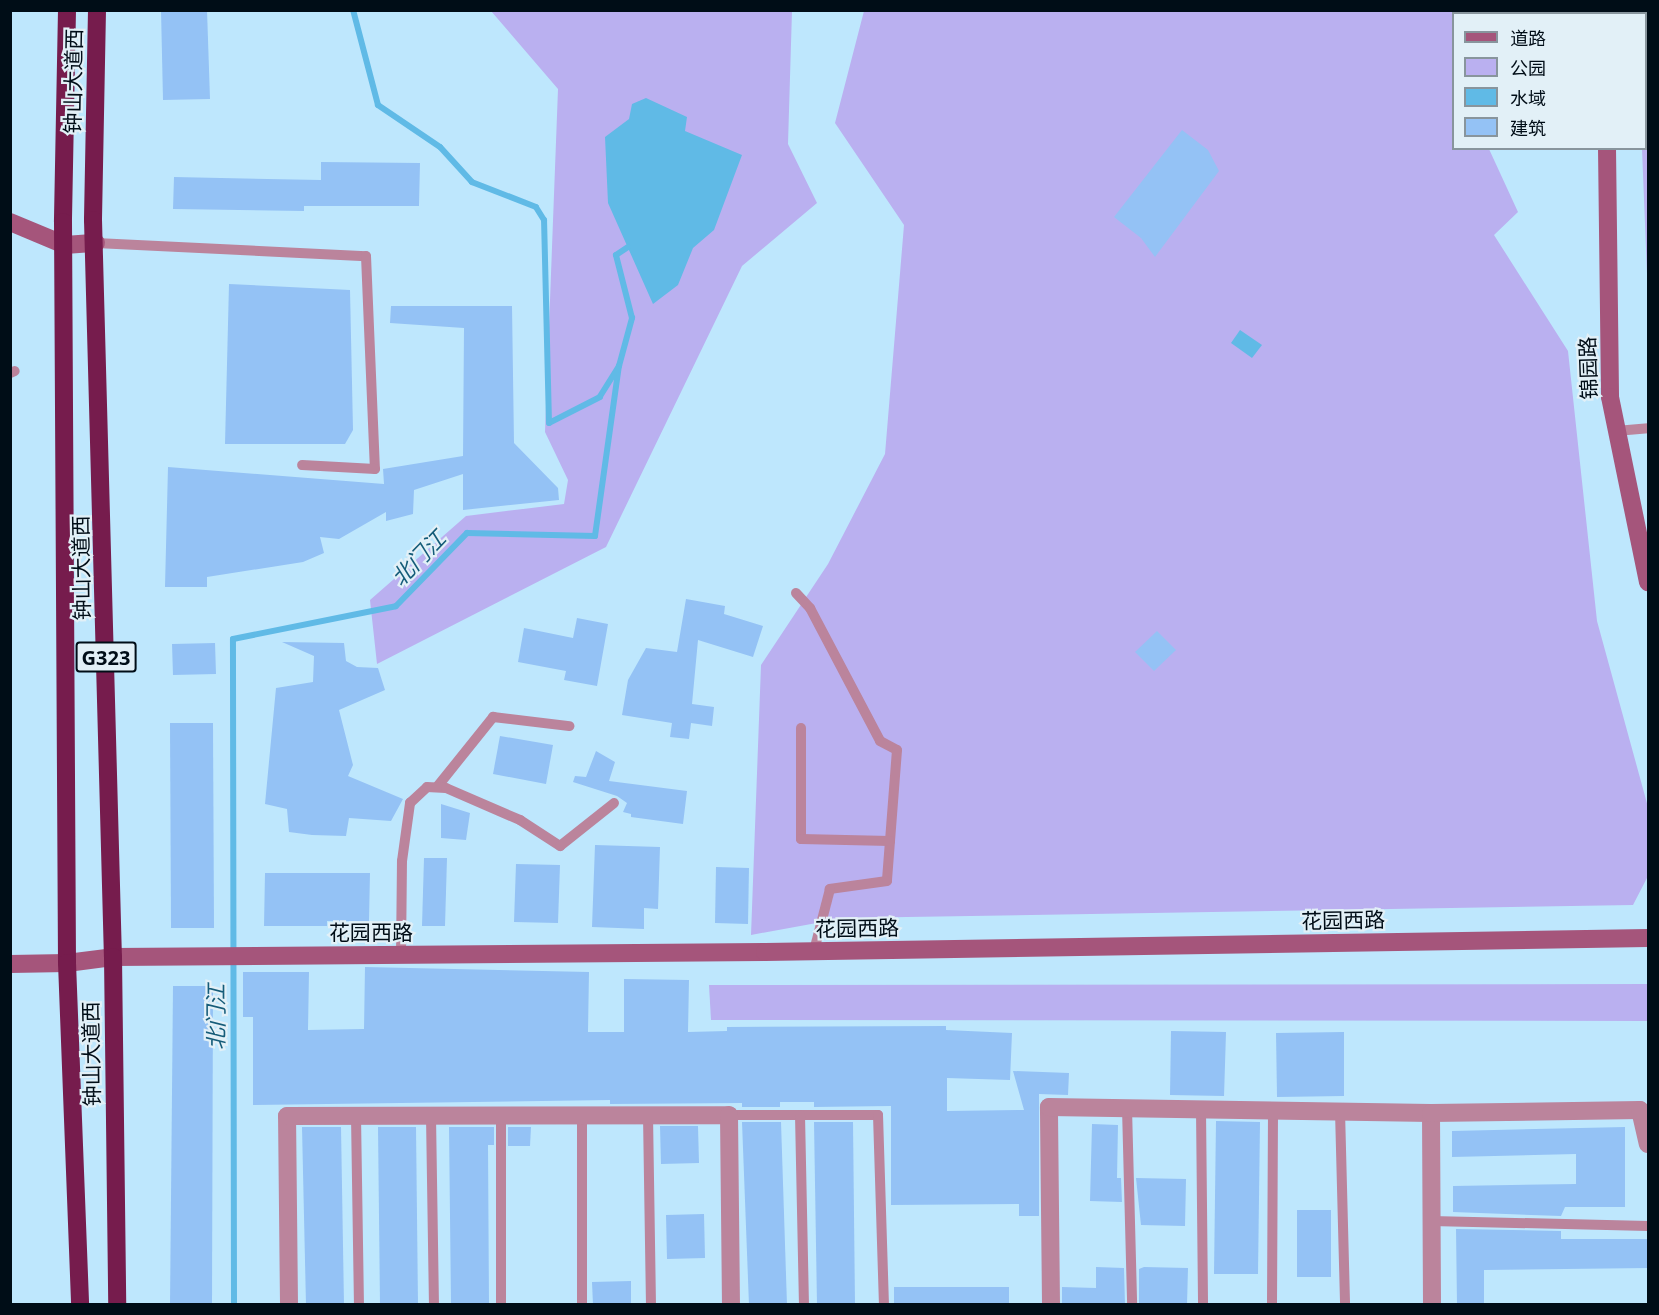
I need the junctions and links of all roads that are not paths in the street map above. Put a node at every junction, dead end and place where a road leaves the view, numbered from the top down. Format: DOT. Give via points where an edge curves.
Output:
graph roads {
  1 [pos="67,10"];
  2 [pos="97,10"];
  3 [pos="1607,150"];
  4 [pos="10,222"];
  5 [pos="96,243"];
  6 [pos="65,245"];
  7 [pos="1648,428"];
  8 [pos="1617,430"];
  9 [pos="302,465"];
  10 [pos="1648,582"];
  11 [pos="796,593"];
  12 [pos="568,726"];
  13 [pos="801,728"];
  14 [pos="437,787"];
  15 [pos="614,803"];
  16 [pos="890,841"];
  17 [pos="1648,938"];
  18 [pos="814,951"];
  19 [pos="401,955"];
  20 [pos="113,957"];
  21 [pos="67,963"];
  22 [pos="10,964"];
  23 [pos="1127,1108"];
  24 [pos="1201,1110"];
  25 [pos="1273,1110"];
  26 [pos="1340,1111"];
  27 [pos="1431,1113"];
  28 [pos="582,1115"];
  29 [pos="648,1115"];
  30 [pos="729,1115"];
  31 [pos="800,1115"];
  32 [pos="356,1116"];
  33 [pos="431,1116"];
  34 [pos="501,1116"];
  35 [pos="1648,1144"];
  36 [pos="1431,1221"];
  37 [pos="1648,1226"];
  38 [pos="80,1305"];
  39 [pos="117,1305"];
  40 [pos="289,1305"];
  41 [pos="359,1305"];
  42 [pos="434,1305"];
  43 [pos="501,1305"];
  44 [pos="582,1305"];
  45 [pos="651,1305"];
  46 [pos="731,1305"];
  47 [pos="804,1305"];
  48 [pos="884,1305"];
  49 [pos="1051,1305"];
  50 [pos="1132,1305"];
  51 [pos="1203,1305"];
  52 [pos="1272,1305"];
  53 [pos="1345,1305"];
  54 [pos="1432,1305"];
  1 -- 6 [label="highway, 钟山大道西 / G323"];
  2 -- 5 [label="highway, 钟山大道西 / G323"];
  3 -- 8 [label="street, 锦园路" via="1610,397"];
  4 -- 6 [label="street"];
  5 -- 6 [label="street"];
  5 -- 9 [label="lane" via="366,256 375,469"];
  5 -- 20 [label="highway, 钟山大道西 / G323"];
  6 -- 21 [label="highway, 钟山大道西 / G323"];
  7 -- 8 [label="lane"];
  8 -- 10 [label="street, 锦园路"];
  11 -- 16 [label="lane" via="810,608 880,741 897,750"];
  12 -- 14 [label="lane" via="493,717"];
  13 -- 16 [label="lane" via="801,839"];
  14 -- 15 [label="lane" via="520,820 560,846"];
  14 -- 19 [label="lane" via="427,786 410,803 402,861"];
  16 -- 18 [label="lane" via="887,881 830,889"];
  17 -- 18 [label="street, 花园西路"];
  18 -- 19 [label="street, 花园西路"];
  19 -- 20 [label="street, 花园西路"];
  20 -- 21 [label="street, 花园西路"];
  20 -- 39 [label="highway, 钟山大道西 / G323"];
  21 -- 22 [label="street, 花园西路"];
  21 -- 38 [label="highway, 钟山大道西 / G323"];
  23 -- 24 [label="street"];
  23 -- 49 [label="street" via="1049,1107"];
  23 -- 50 [label="lane"];
  24 -- 25 [label="street"];
  24 -- 51 [label="lane"];
  25 -- 26 [label="street"];
  25 -- 52 [label="lane"];
  26 -- 27 [label="street"];
  26 -- 53 [label="lane"];
  27 -- 35 [label="street" via="1640,1110"];
  27 -- 36 [label="street"];
  28 -- 29 [label="street"];
  28 -- 34 [label="street"];
  28 -- 44 [label="lane"];
  29 -- 30 [label="street"];
  29 -- 45 [label="lane"];
  30 -- 31 [label="lane"];
  30 -- 46 [label="street"];
  31 -- 47 [label="lane"];
  31 -- 48 [label="lane" via="878,1115"];
  32 -- 33 [label="street"];
  32 -- 40 [label="street" via="287,1116"];
  32 -- 41 [label="lane"];
  33 -- 34 [label="street"];
  33 -- 42 [label="lane"];
  34 -- 43 [label="lane"];
  36 -- 37 [label="lane"];
  36 -- 54 [label="street"];
}
